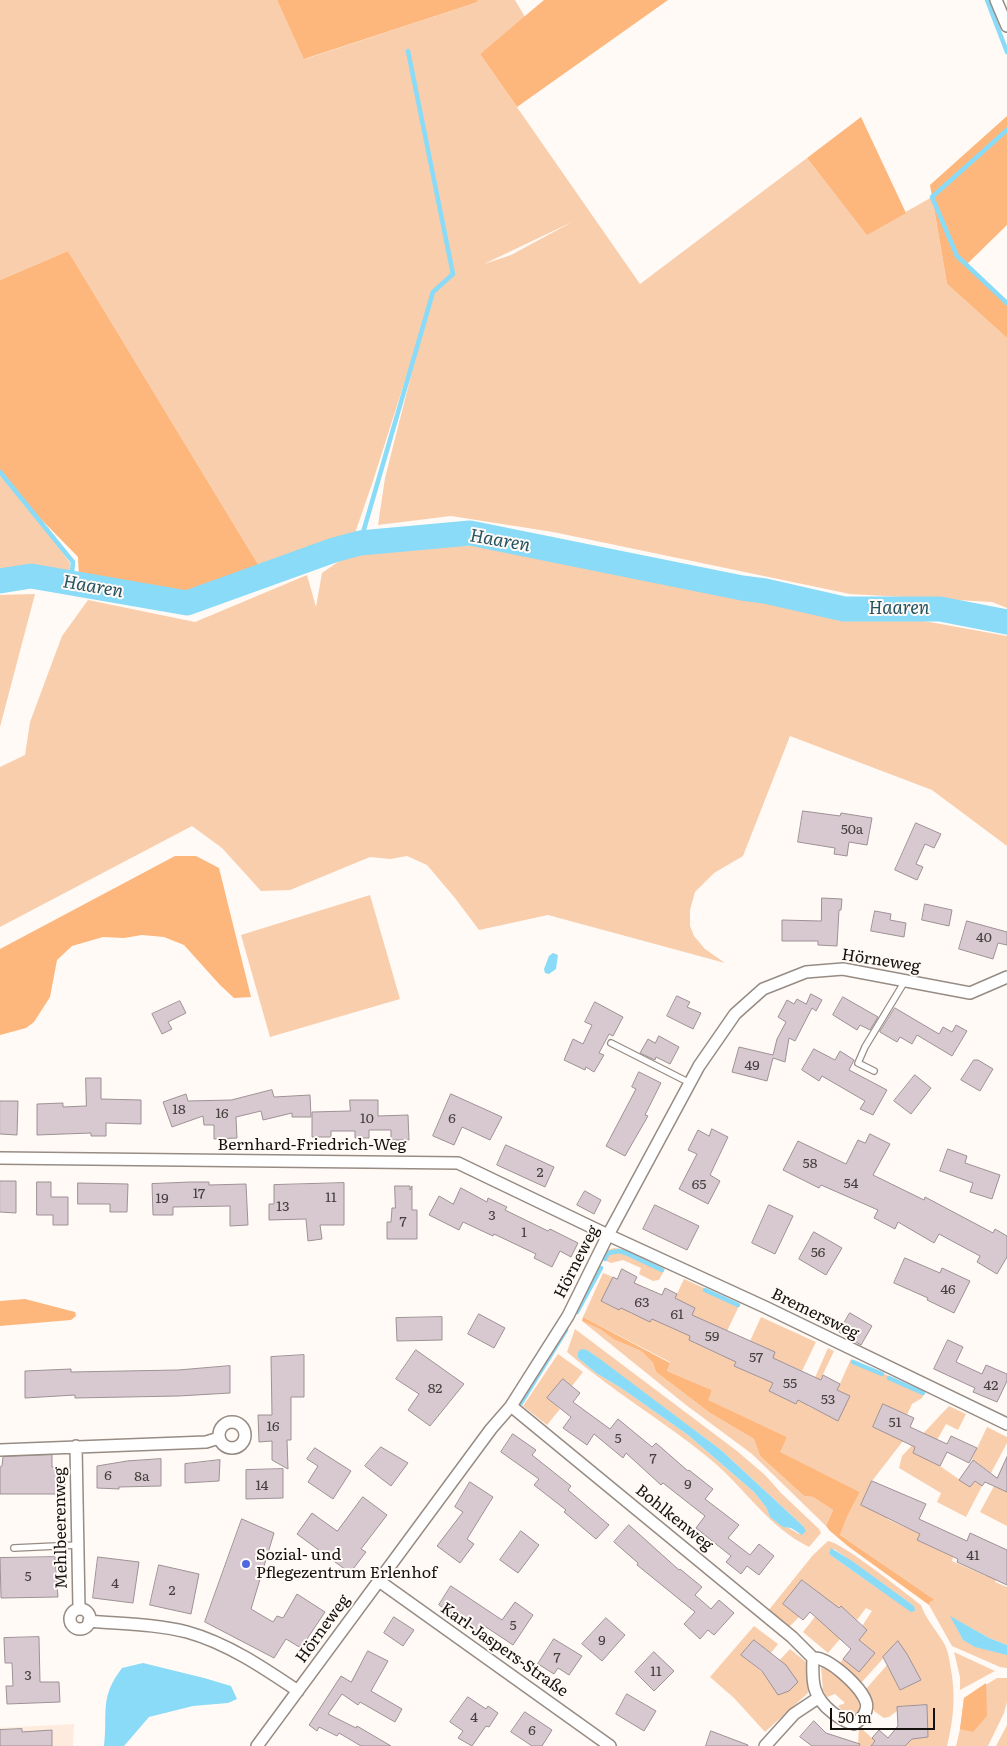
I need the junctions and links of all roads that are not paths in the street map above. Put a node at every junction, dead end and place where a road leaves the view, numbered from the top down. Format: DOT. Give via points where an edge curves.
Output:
graph roads {
  1 [pos="996,0"];
  2 [pos="1007,26"];
  3 [pos="1007,977"];
  4 [pos="905,981"];
  5 [pos="611,1043"];
  6 [pos="874,1071"];
  7 [pos="690,1083"];
  8 [pos="0,1158"];
  9 [pos="608,1235"];
  10 [pos="511,1406"];
  11 [pos="1007,1424"];
  12 [pos="219,1438"];
  13 [pos="76,1446"];
  14 [pos="0,1450"];
  15 [pos="78,1545"];
  16 [pos="14,1548"];
  17 [pos="379,1581"];
  18 [pos="79,1609"];
  19 [pos="89,1621"];
  20 [pos="813,1658"];
  21 [pos="298,1691"];
  22 [pos="818,1698"];
  23 [pos="257,1746"];
  24 [pos="610,1746"];
  25 [pos="765,1746"];
  1 -- 2 [label="street"];
  3 -- 4 [label="street, Hörneweg" via="970,993"];
  4 -- 6 [label="lane" via="858,1063"];
  4 -- 7 [label="street, Hörneweg" via="843,969 806,972 762,989 735,1014"];
  5 -- 7 [label="lane"];
  7 -- 9 [label="street, Hörneweg"];
  8 -- 9 [label="street, Bernhard-Friedrich-Weg" via="458,1163"];
  9 -- 10 [label="street, Hörneweg" via="568,1316"];
  9 -- 11 [label="street, Bremersweg"];
  10 -- 17 [label="street, Hörneweg"];
  10 -- 20 [label="street, Bohlkenweg" via="792,1637"];
  12 -- 13 [label="street, Mehlbeerenweg" via="206,1442"];
  13 -- 14 [label="street, Mehlbeerenweg"];
  13 -- 15 [label="street, Mehlbeerenweg"];
  15 -- 16 [label="lane"];
  15 -- 18 [label="street, Mehlbeerenweg"];
  17 -- 21 [label="street, Hörneweg"];
  17 -- 24 [label="street, Karl-Jaspers-Straße"];
  18 -- 19 [label="street" via="88,1613"];
  18 -- 19 [label="street" via="71,1615 72,1624 79,1628"];
  19 -- 21 [label="street" via="188,1632 217,1643"];
  20 -- 22 [label="street" via="812,1677"];
  20 -- 22 [label="street, Bohlkenweg" via="819,1657 834,1666 857,1687 866,1703 865,1712 854,1724 844,1722"];
  21 -- 23 [label="street, Hörneweg"];
  22 -- 25 [label="street" via="794,1714"];
}
